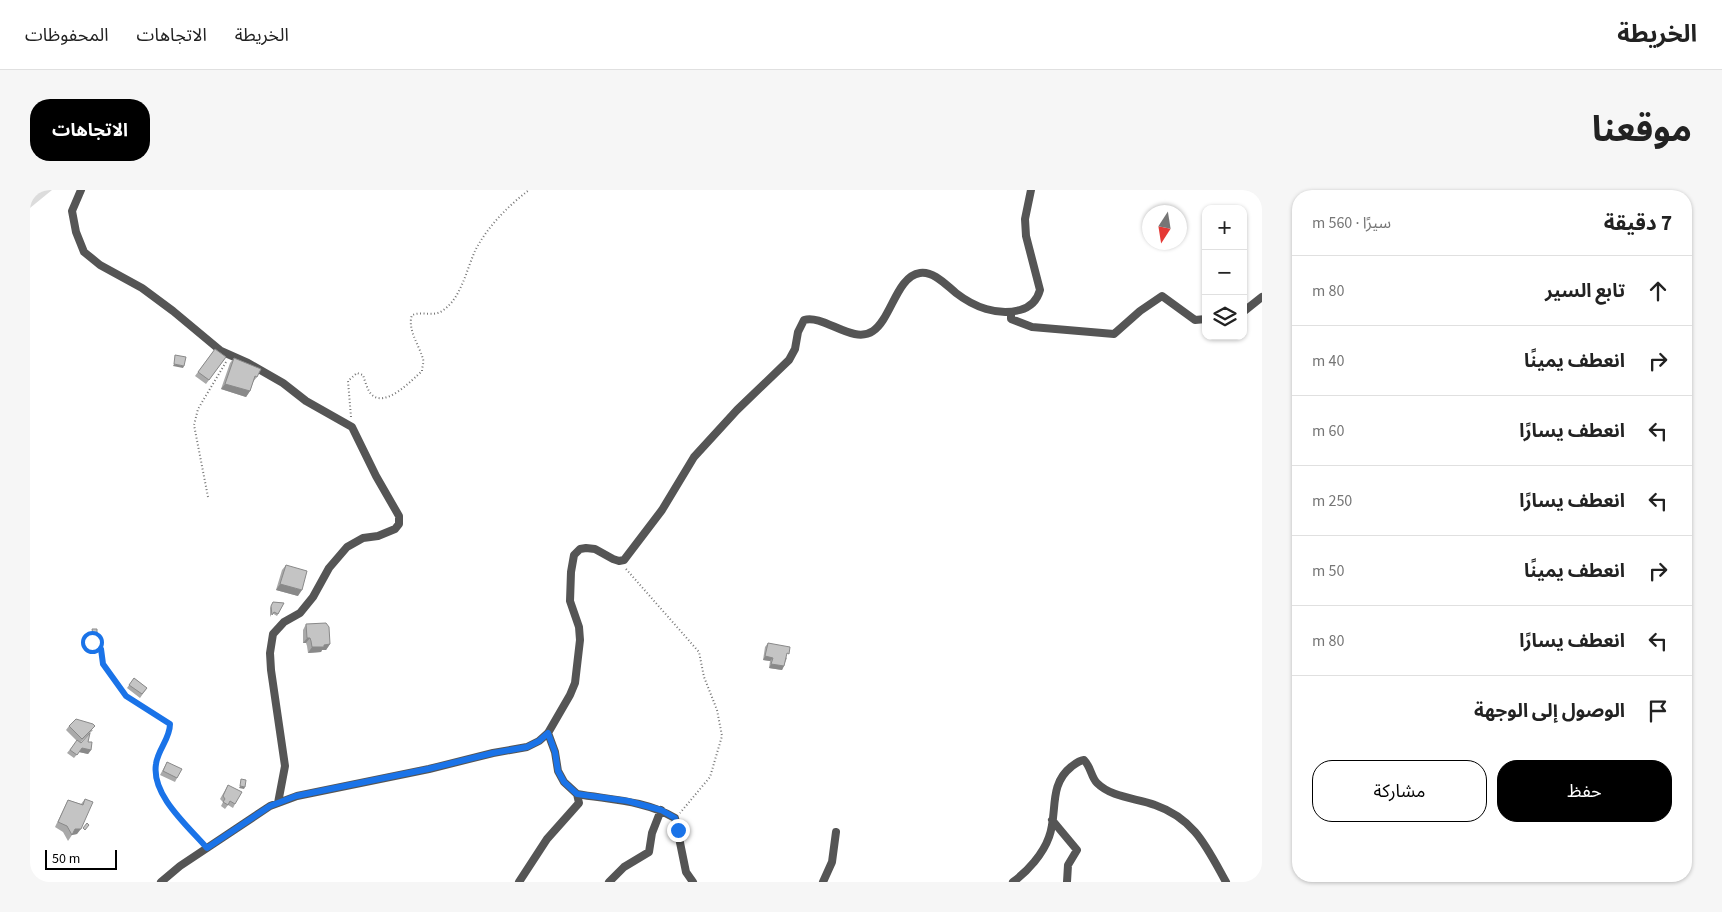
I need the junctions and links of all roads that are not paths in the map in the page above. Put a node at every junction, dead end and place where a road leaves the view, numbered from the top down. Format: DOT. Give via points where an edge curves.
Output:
graph roads {
  1 [pos="80,190"];
  2 [pos="1031,190"];
  3 [pos="1262,298"];
  4 [pos="1247,309"];
  5 [pos="1011,312"];
  6 [pos="1202,319"];
  7 [pos="548,733"];
  8 [pos="577,794"];
  9 [pos="278,803"];
  10 [pos="661,810"];
  11 [pos="1052,820"];
  12 [pos="836,832"];
  13 [pos="161,882"];
  14 [pos="519,882"];
  15 [pos="609,882"];
  16 [pos="693,882"];
  17 [pos="823,882"];
  18 [pos="1013,882"];
  19 [pos="1067,882"];
  20 [pos="1226,882"];
  1 -- 9 [label="street" via="72,212 84,252 100,265 142,288 221,351 283,383 306,401 352,428 399,516 396,529 363,538 347,547 329,568 313,598 273,634 271,670 285,766"];
  2 -- 5 [label="street" via="1025,219 1026,236 1040,290 1033,304"];
  3 -- 4 [label="street"];
  5 -- 6 [label="street" via="1011,319 1032,327 1114,334 1162,296 1195,320"];
  5 -- 7 [label="street" via="979,307 940,279 922,273 903,285 880,324 868,334 847,332 808,318 804,320 789,360 694,457 662,510 624,560 613,559 595,548 586,548 574,555 570,572 570,601 580,640 575,683"];
  7 -- 8 [label="street" via="558,771"];
  7 -- 9 [label="street" via="527,747 296,796"];
  8 -- 10 [label="street"];
  8 -- 14 [label="street" via="579,803 547,839"];
  9 -- 13 [label="street"];
  10 -- 15 [label="street" via="649,852 624,867"];
  10 -- 16 [label="street" via="675,818 686,872"];
  11 -- 18 [label="street" via="1050,836 1036,860"];
  11 -- 19 [label="street" via="1077,850 1068,865"];
  11 -- 20 [label="street" via="1060,781 1067,770 1084,760 1096,783 1105,789 1166,810 1195,831"];
  12 -- 17 [label="street" via="832,862"];
}
